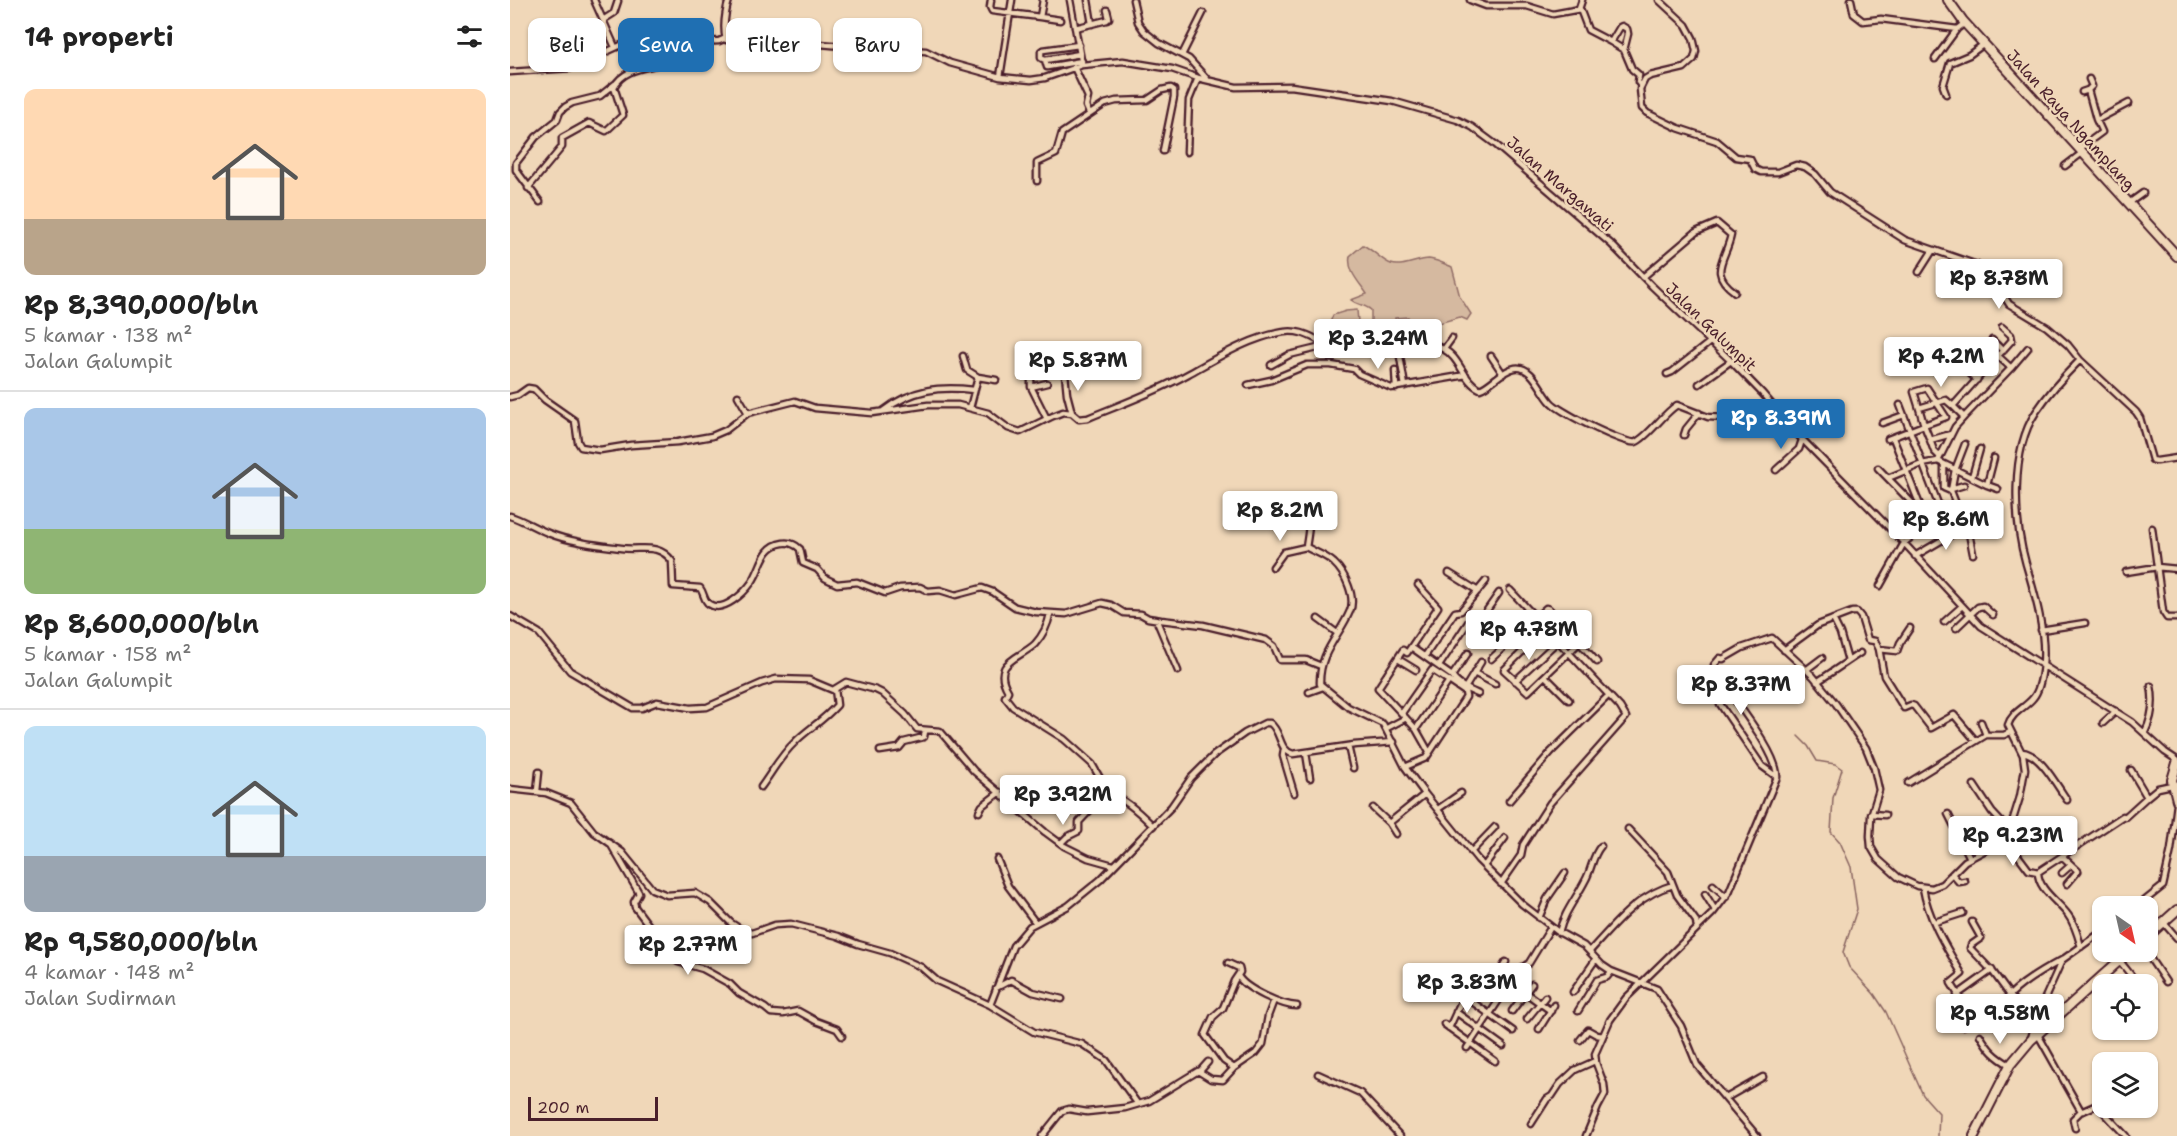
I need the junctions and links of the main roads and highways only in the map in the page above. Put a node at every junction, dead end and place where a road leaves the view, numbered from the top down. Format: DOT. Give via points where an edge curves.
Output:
graph roads {
  1 [pos="1948,0"];
  2 [pos="2177,256"];
  3 [pos="2177,762"];
  4 [pos="2177,802"];
  5 [pos="2177,910"];
  6 [pos="2158,927"];
  7 [pos="2117,962"];
  8 [pos="1974,1136"];
  1 -- 2 [label="main road, Jalan Raya Ngamplang"];
  3 -- 4 [label="main road" via="2172,785"];
  5 -- 6 [label="main road"];
  7 -- 8 [label="main road" via="2035,1030 2010,1065"];
}
